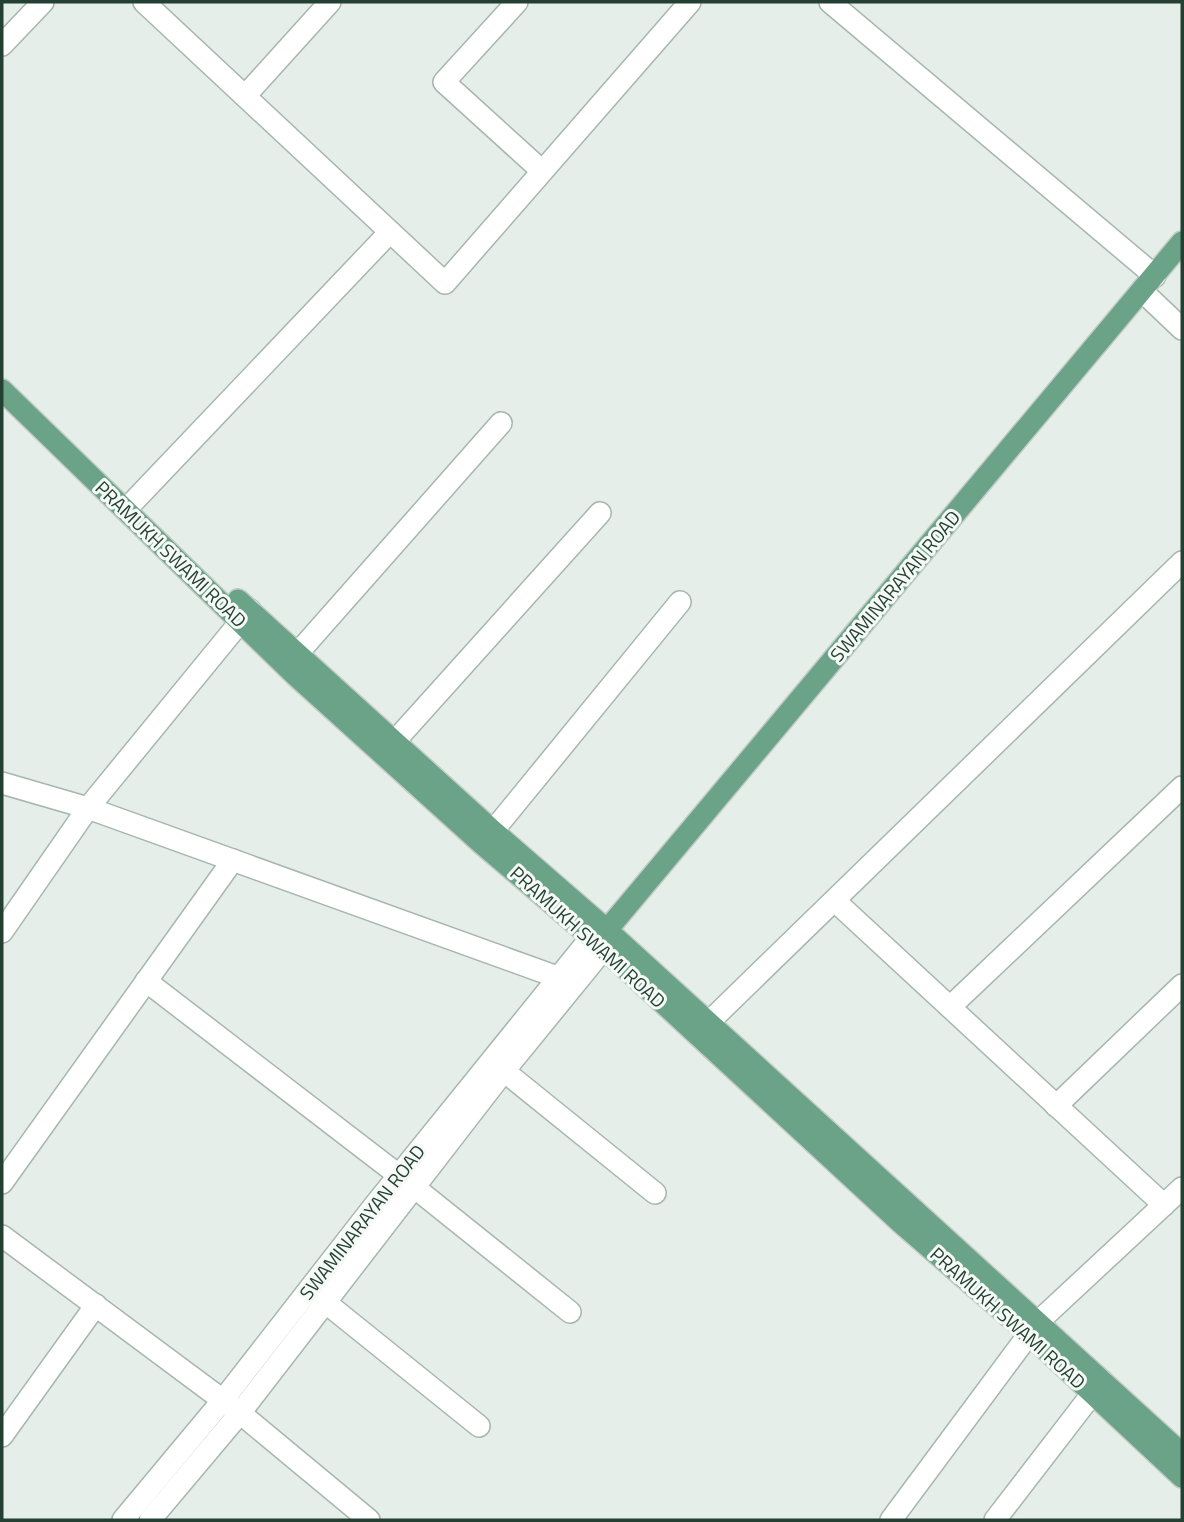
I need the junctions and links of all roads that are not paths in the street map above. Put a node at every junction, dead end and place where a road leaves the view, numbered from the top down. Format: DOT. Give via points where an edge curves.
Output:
graph roads {
  1 [pos="43,2"];
  2 [pos="144,2"];
  3 [pos="330,2"];
  4 [pos="517,2"];
  5 [pos="690,2"];
  6 [pos="830,2"];
  7 [pos="2,44"];
  8 [pos="245,96"];
  9 [pos="542,171"];
  10 [pos="390,232"];
  11 [pos="1182,242"];
  12 [pos="1148,283"];
  13 [pos="1182,329"];
  14 [pos="2,373"];
  15 [pos="2,390"];
  16 [pos="501,423"];
  17 [pos="134,501"];
  18 [pos="600,513"];
  19 [pos="1182,562"];
  20 [pos="680,602"];
  21 [pos="245,616"];
  22 [pos="297,654"];
  23 [pos="395,741"];
  24 [pos="2,783"];
  25 [pos="1180,793"];
  26 [pos="88,808"];
  27 [pos="493,831"];
  28 [pos="233,860"];
  29 [pos="835,901"];
  30 [pos="2,932"];
  31 [pos="604,935"];
  32 [pos="567,980"];
  33 [pos="146,981"];
  34 [pos="1182,985"];
  35 [pos="950,1007"];
  36 [pos="709,1022"];
  37 [pos="504,1071"];
  38 [pos="1056,1106"];
  39 [pos="406,1181"];
  40 [pos="2,1183"];
  41 [pos="1182,1188"];
  42 [pos="654,1193"];
  43 [pos="1164,1205"];
  44 [pos="2,1236"];
  45 [pos="325,1302"];
  46 [pos="96,1305"];
  47 [pos="570,1312"];
  48 [pos="1033,1328"];
  49 [pos="1097,1387"];
  50 [pos="232,1406"];
  51 [pos="479,1426"];
  52 [pos="2,1436"];
  53 [pos="1182,1454"];
  54 [pos="1182,1477"];
  55 [pos="123,1520"];
  56 [pos="150,1520"];
  57 [pos="369,1520"];
  58 [pos="891,1520"];
  59 [pos="995,1520"];
  1 -- 7 [label="street"];
  2 -- 8 [label="street"];
  3 -- 8 [label="street"];
  4 -- 9 [label="street" via="444,82"];
  5 -- 9 [label="street"];
  6 -- 12 [label="street"];
  8 -- 10 [label="street"];
  9 -- 10 [label="street" via="445,283"];
  10 -- 17 [label="street"];
  11 -- 12 [label="main road, SWAMINARAYAN ROAD"];
  12 -- 13 [label="street"];
  12 -- 31 [label="main road, SWAMINARAYAN ROAD"];
  14 -- 17 [label="main road, PRAMUKH SWAMI ROAD"];
  15 -- 21 [label="main road, PRAMUKH SWAMI ROAD"];
  16 -- 22 [label="street"];
  17 -- 21 [label="main road, PRAMUKH SWAMI ROAD"];
  18 -- 23 [label="street"];
  19 -- 29 [label="street"];
  20 -- 27 [label="street"];
  21 -- 22 [label="main road, PRAMUKH SWAMI ROAD"];
  21 -- 26 [label="street"];
  21 -- 31 [label="main road, PRAMUKH SWAMI ROAD" via="294,674 461,825"];
  22 -- 23 [label="main road, PRAMUKH SWAMI ROAD"];
  23 -- 27 [label="main road, PRAMUKH SWAMI ROAD"];
  24 -- 26 [label="street"];
  25 -- 35 [label="street"];
  26 -- 28 [label="street"];
  26 -- 30 [label="street"];
  27 -- 31 [label="main road, PRAMUKH SWAMI ROAD"];
  28 -- 32 [label="street"];
  28 -- 33 [label="street"];
  29 -- 35 [label="street"];
  29 -- 36 [label="street"];
  31 -- 32 [label="street, SWAMINARAYAN ROAD"];
  31 -- 36 [label="main road, PRAMUKH SWAMI ROAD"];
  31 -- 48 [label="main road, PRAMUKH SWAMI ROAD" via="900,1222"];
  32 -- 37 [label="street, SWAMINARAYAN ROAD"];
  32 -- 39 [label="street, SWAMINARAYAN ROAD"];
  33 -- 39 [label="street"];
  33 -- 40 [label="street"];
  34 -- 38 [label="street"];
  35 -- 38 [label="street"];
  36 -- 48 [label="main road, PRAMUKH SWAMI ROAD"];
  37 -- 39 [label="street, SWAMINARAYAN ROAD"];
  37 -- 42 [label="street"];
  38 -- 43 [label="street"];
  39 -- 45 [label="street, SWAMINARAYAN ROAD"];
  39 -- 47 [label="street"];
  39 -- 50 [label="street, SWAMINARAYAN ROAD"];
  41 -- 43 [label="street"];
  43 -- 48 [label="street"];
  44 -- 46 [label="street"];
  45 -- 50 [label="street, SWAMINARAYAN ROAD"];
  45 -- 51 [label="street"];
  46 -- 50 [label="street"];
  46 -- 52 [label="street"];
  48 -- 49 [label="main road, PRAMUKH SWAMI ROAD"];
  48 -- 58 [label="street"];
  49 -- 53 [label="main road, PRAMUKH SWAMI ROAD"];
  49 -- 54 [label="main road, PRAMUKH SWAMI ROAD"];
  49 -- 59 [label="street"];
  50 -- 55 [label="street, SWAMINARAYAN ROAD"];
  50 -- 56 [label="street, SWAMINARAYAN ROAD"];
  50 -- 57 [label="street"];
}
